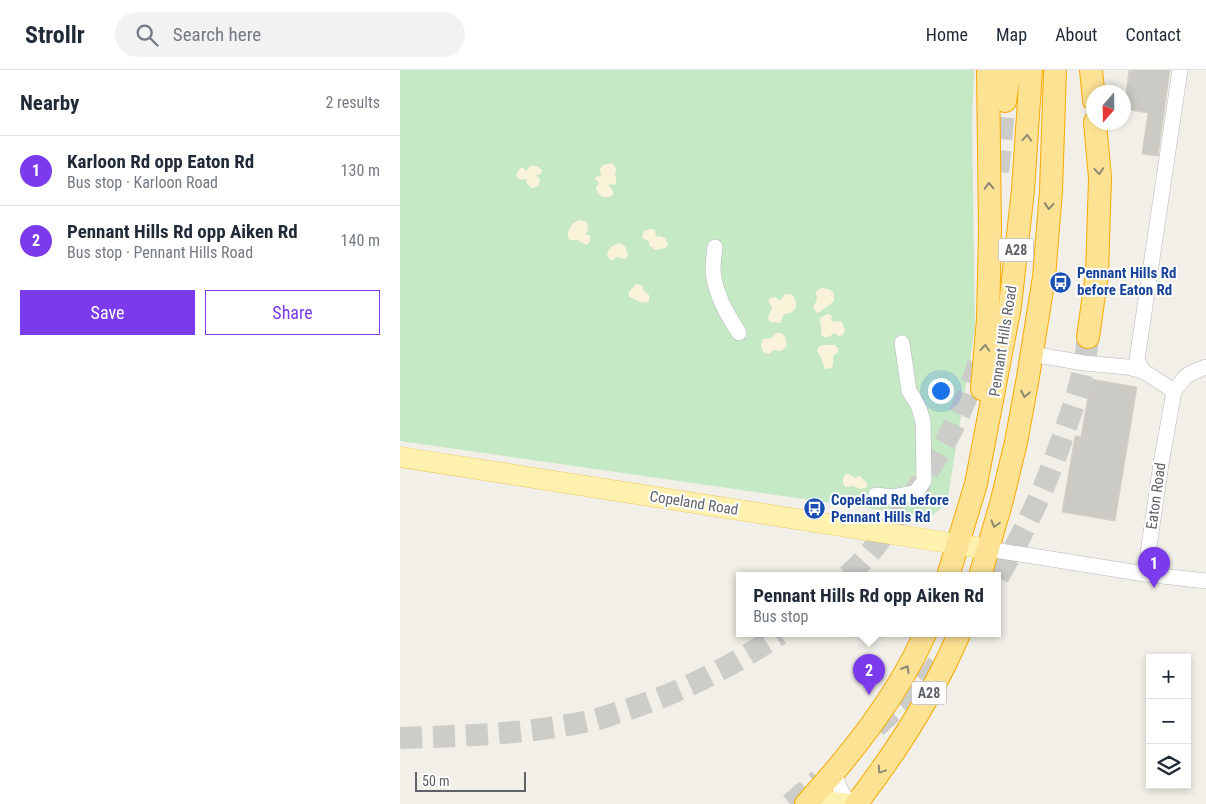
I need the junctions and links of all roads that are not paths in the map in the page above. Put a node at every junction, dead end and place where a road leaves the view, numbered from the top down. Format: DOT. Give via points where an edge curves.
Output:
graph roads {
  1 [pos="988,70"];
  2 [pos="1010,70"];
  3 [pos="1031,70"];
  4 [pos="1055,70"];
  5 [pos="1091,70"];
  6 [pos="1180,70"];
  7 [pos="1092,85"];
  8 [pos="1004,101"];
  9 [pos="1096,130"];
  10 [pos="715,248"];
  11 [pos="739,333"];
  12 [pos="1088,337"];
  13 [pos="902,343"];
  14 [pos="1032,354"];
  15 [pos="1206,367"];
  16 [pos="1143,372"];
  17 [pos="1174,391"];
  18 [pos="400,457"];
  19 [pos="976,484"];
  20 [pos="876,495"];
  21 [pos="958,544"];
  22 [pos="988,549"];
  23 [pos="949,572"];
  24 [pos="981,572"];
  25 [pos="1145,574"];
  26 [pos="1206,582"];
  27 [pos="924,637"];
  28 [pos="958,637"];
  29 [pos="836,770"];
  30 [pos="806,804"];
  31 [pos="815,804"];
  32 [pos="853,804"];
  19 -- 1 [label="highway, one-way" via="988,319"];
  2 -- 8 [label="highway"];
  19 -- 3 [label="highway, Pennant Hills Road / A28, one-way" via="1010,306 1023,190"];
  4 -- 14 [label="highway, Pennant Hills Road / A28, one-way" via="1044,277"];
  5 -- 7 [label="highway"];
  6 -- 16 [label="street" via="1137,360"];
  9 -- 12 [label="highway, one-way" via="1100,178 1097,274"];
  10 -- 11 [label="street" via="713,271 718,294"];
  13 -- 20 [label="street" via="910,391 923,421 924,482 915,493 892,497"];
  14 -- 16 [label="street"];
  14 -- 22 [label="highway, Pennant Hills Road / A28, one-way" via="1016,442"];
  15 -- 17 [label="street" via="1184,377"];
  16 -- 17 [label="street"];
  17 -- 25 [label="street, Eaton Road"];
  18 -- 21 [label="main road, Copeland Road"];
  19 -- 21 [label="highway, Pennant Hills Road / A28"];
  21 -- 22 [label="main road, Copeland Road"];
  21 -- 23 [label="highway, Pennant Hills Road / A28"];
  22 -- 24 [label="highway, Pennant Hills Road / A28"];
  22 -- 25 [label="street"];
  25 -- 26 [label="street"];
  29 -- 27 [label="highway, A28, one-way" via="885,704"];
  28 -- 32 [label="highway, A28, one-way" via="939,677 905,735"];
  29 -- 30 [label="highway, A28"];
  29 -- 32 [label="street" via="836,781 842,795"];
  31 -- 32 [label="main road"];
}
